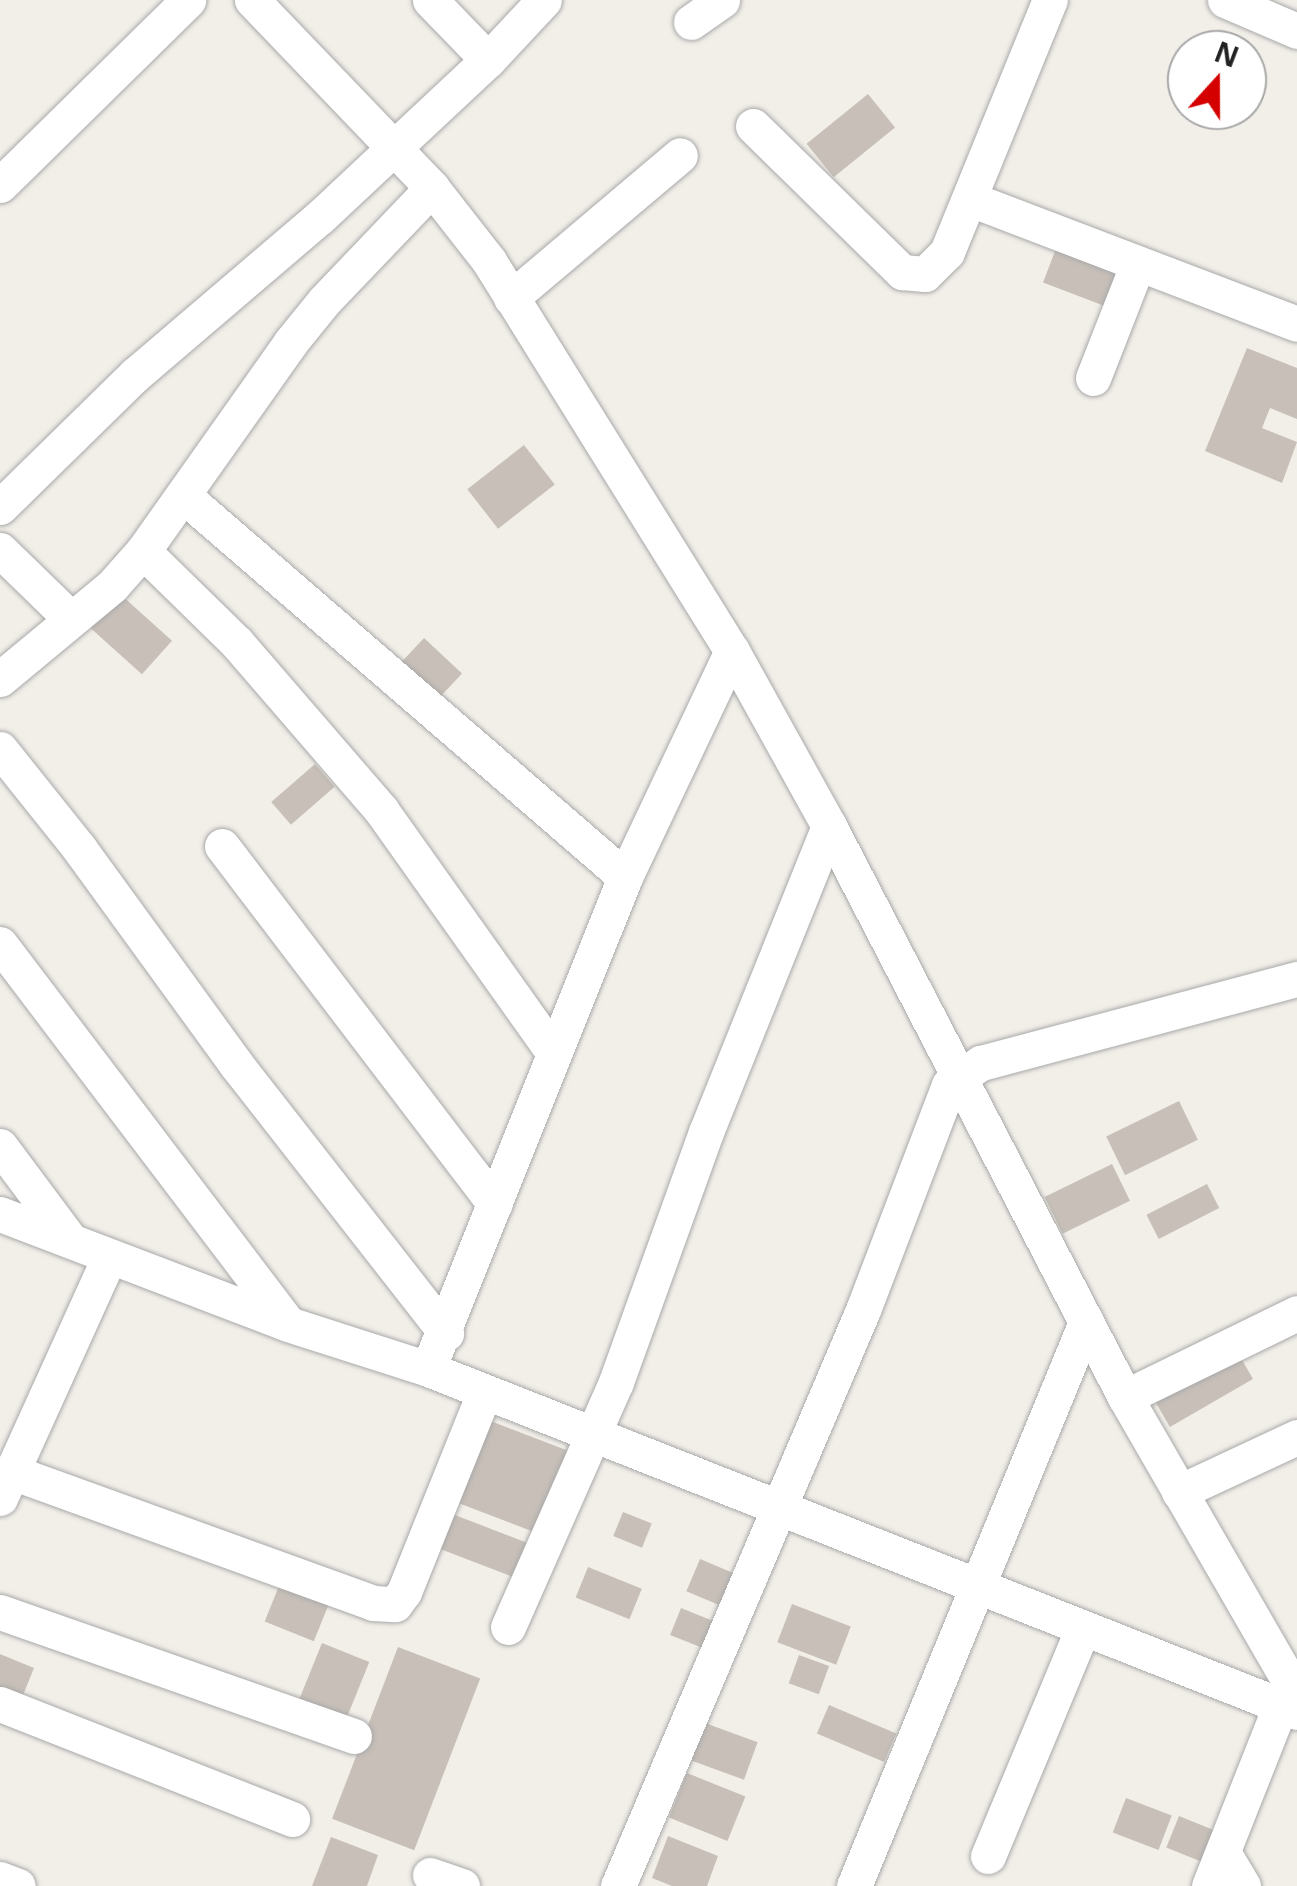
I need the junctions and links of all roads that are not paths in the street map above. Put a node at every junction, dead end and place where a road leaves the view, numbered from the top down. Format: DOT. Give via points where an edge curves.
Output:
graph roads {
  1 [pos="188,0"];
  2 [pos="252,0"];
  3 [pos="430,0"];
  4 [pos="544,0"];
  5 [pos="722,0"];
  6 [pos="1050,0"];
  7 [pos="1225,0"];
  8 [pos="691,22"];
  9 [pos="1297,30"];
  10 [pos="488,60"];
  11 [pos="753,126"];
  12 [pos="392,147"];
  13 [pos="680,156"];
  14 [pos="0,185"];
  15 [pos="432,188"];
  16 [pos="970,199"];
  17 [pos="1138,263"];
  18 [pos="510,298"];
  19 [pos="1297,324"];
  20 [pos="1093,378"];
  21 [pos="185,496"];
  22 [pos="0,508"];
  23 [pos="0,550"];
  24 [pos="143,551"];
  25 [pos="72,620"];
  26 [pos="732,652"];
  27 [pos="0,679"];
  28 [pos="0,749"];
  29 [pos="829,826"];
  30 [pos="222,846"];
  31 [pos="626,877"];
  32 [pos="0,944"];
  33 [pos="1297,979"];
  34 [pos="554,1053"];
  35 [pos="957,1076"];
  36 [pos="0,1146"];
  37 [pos="495,1204"];
  38 [pos="0,1214"];
  39 [pos="70,1240"];
  40 [pos="109,1258"];
  41 [pos="1297,1312"];
  42 [pos="1086,1322"];
  43 [pos="288,1324"];
  44 [pos="446,1333"];
  45 [pos="428,1370"];
  46 [pos="484,1393"];
  47 [pos="1126,1397"];
  48 [pos="592,1436"];
  49 [pos="1297,1437"];
  50 [pos="5,1485"];
  51 [pos="1179,1492"];
  52 [pos="779,1510"];
  53 [pos="976,1588"];
  54 [pos="0,1612"];
  55 [pos="508,1627"];
  56 [pos="1082,1630"];
  57 [pos="0,1704"];
  58 [pos="1291,1705"];
  59 [pos="354,1736"];
  60 [pos="292,1819"];
  61 [pos="988,1856"];
  62 [pos="1216,1870"];
  63 [pos="0,1879"];
  64 [pos="18,1886"];
  65 [pos="618,1886"];
  66 [pos="854,1886"];
  67 [pos="1243,1886"];
  1 -- 14 [label="street"];
  2 -- 12 [label="street"];
  3 -- 10 [label="street"];
  4 -- 10 [label="street"];
  5 -- 8 [label="street"];
  6 -- 16 [label="street"];
  7 -- 9 [label="street"];
  10 -- 12 [label="street"];
  11 -- 16 [label="street" via="902,272 915,276 938,266"];
  12 -- 15 [label="street"];
  12 -- 22 [label="street" via="136,374"];
  13 -- 18 [label="street"];
  15 -- 18 [label="street"];
  15 -- 21 [label="street" via="313,314"];
  16 -- 17 [label="street"];
  17 -- 19 [label="street"];
  17 -- 20 [label="street"];
  18 -- 26 [label="street"];
  21 -- 24 [label="street"];
  21 -- 31 [label="street"];
  23 -- 25 [label="street"];
  24 -- 25 [label="street"];
  24 -- 34 [label="street" via="237,643 380,810"];
  25 -- 27 [label="street"];
  26 -- 29 [label="street"];
  26 -- 31 [label="street"];
  28 -- 44 [label="street"];
  29 -- 35 [label="street"];
  29 -- 48 [label="street"];
  30 -- 37 [label="street"];
  31 -- 34 [label="street"];
  32 -- 43 [label="street"];
  33 -- 35 [label="street" via="1009,1054"];
  34 -- 37 [label="street"];
  35 -- 42 [label="street"];
  35 -- 52 [label="street"];
  36 -- 39 [label="street"];
  37 -- 44 [label="street"];
  38 -- 39 [label="street"];
  39 -- 40 [label="street"];
  40 -- 43 [label="street"];
  40 -- 50 [label="street"];
  41 -- 47 [label="street"];
  42 -- 47 [label="street"];
  42 -- 53 [label="street"];
  43 -- 45 [label="street"];
  44 -- 45 [label="street"];
  45 -- 46 [label="street"];
  46 -- 48 [label="street"];
  46 -- 50 [label="street" via="395,1604 373,1603"];
  47 -- 51 [label="street"];
  48 -- 52 [label="street"];
  48 -- 55 [label="street"];
  49 -- 51 [label="street"];
  51 -- 58 [label="street"];
  52 -- 53 [label="street"];
  52 -- 65 [label="street"];
  53 -- 56 [label="street"];
  53 -- 66 [label="street"];
  54 -- 59 [label="street"];
  56 -- 58 [label="street"];
  56 -- 61 [label="street"];
  57 -- 60 [label="street"];
  58 -- 62 [label="street"];
  62 -- 67 [label="street"];
  63 -- 64 [label="street"];
}
